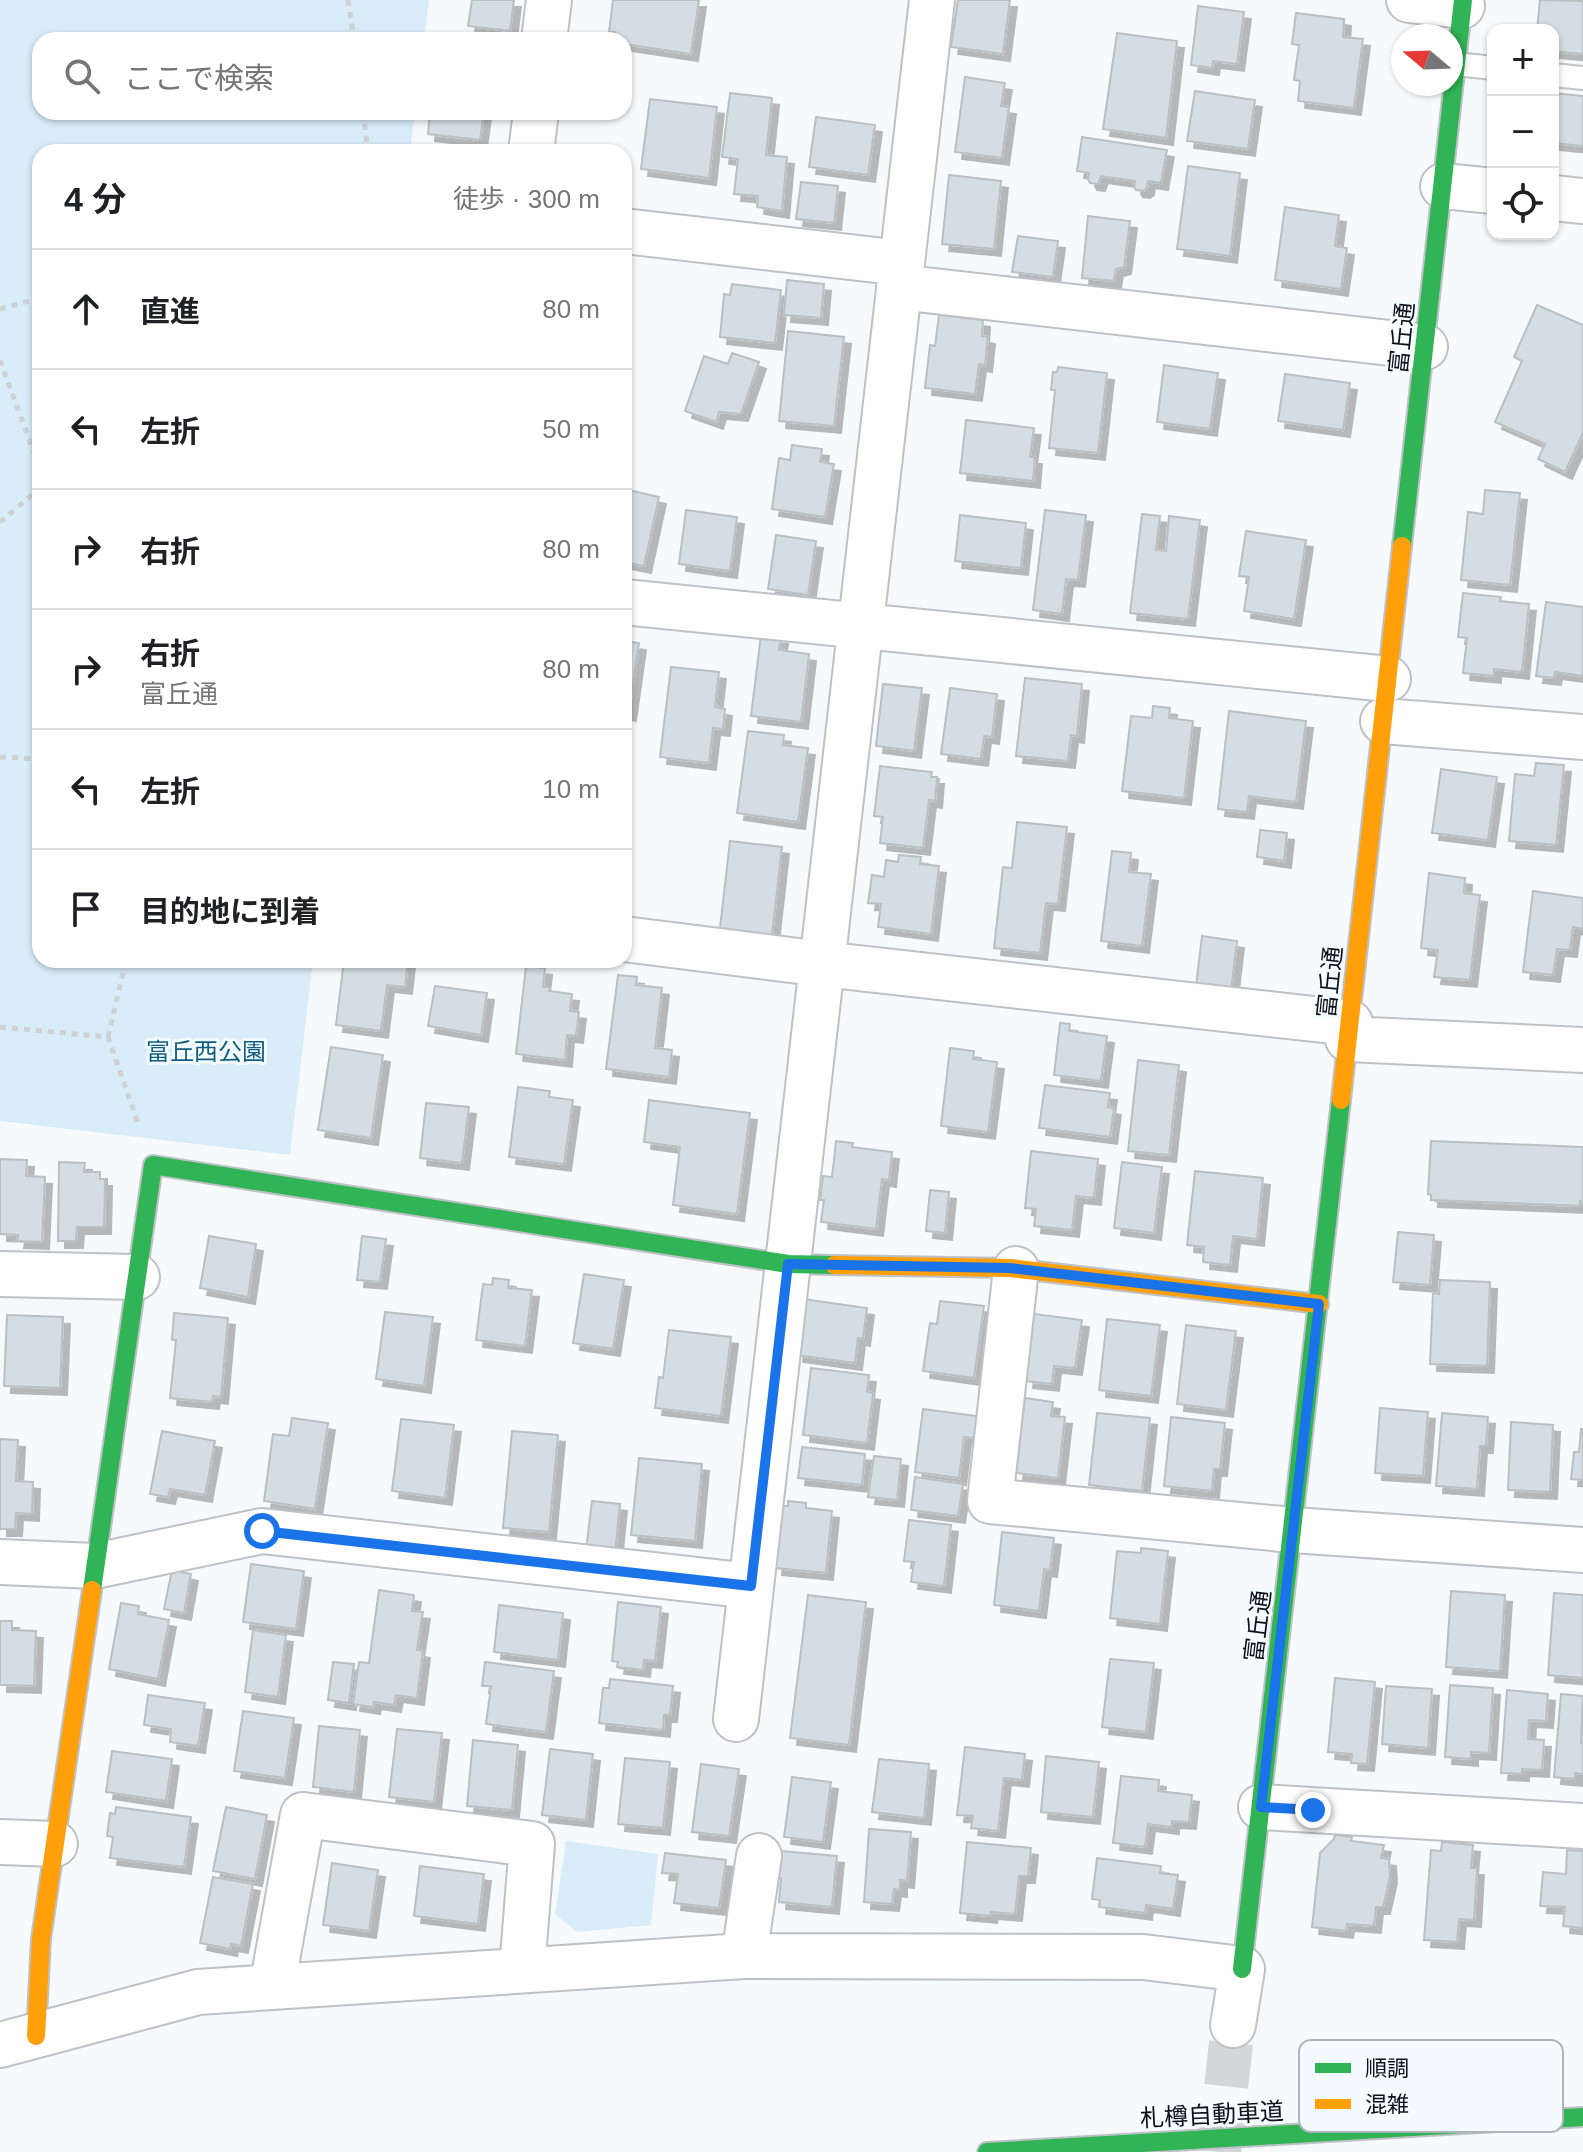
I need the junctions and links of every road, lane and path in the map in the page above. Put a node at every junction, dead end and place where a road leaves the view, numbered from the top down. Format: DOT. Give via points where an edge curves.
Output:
graph roads {
  1 [pos="348,0"];
  2 [pos="549,0"];
  3 [pos="932,0"];
  4 [pos="1409,0"];
  5 [pos="1463,3"];
  6 [pos="1461,24"];
  7 [pos="353,32"];
  8 [pos="545,32"];
  9 [pos="1463,65"];
  10 [pos="1487,67"];
  11 [pos="1559,76"];
  12 [pos="1583,78"];
  13 [pos="1453,96"];
  14 [pos="364,120"];
  15 [pos="535,120"];
  16 [pos="367,144"];
  17 [pos="532,144"];
  18 [pos="1443,186"];
  19 [pos="1487,190"];
  20 [pos="1559,199"];
  21 [pos="1583,201"];
  22 [pos="632,232"];
  23 [pos="901,275"];
  24 [pos="32,300"];
  25 [pos="0,309"];
  26 [pos="1425,347"];
  27 [pos="0,360"];
  28 [pos="32,447"];
  29 [pos="32,495"];
  30 [pos="0,522"];
  31 [pos="632,603"];
  32 [pos="860,627"];
  33 [pos="1388,679"];
  34 [pos="1383,721"];
  35 [pos="1583,737"];
  36 [pos="0,757"];
  37 [pos="32,759"];
  38 [pos="632,940"];
  39 [pos="822,964"];
  40 [pos="124,968"];
  41 [pos="0,1027"];
  42 [pos="1349,1031"];
  43 [pos="108,1037"];
  44 [pos="1583,1050"];
  45 [pos="153,1165"];
  46 [pos="788,1264"];
  47 [pos="1016,1269"];
  48 [pos="0,1274"];
  49 [pos="137,1277"];
  50 [pos="1319,1304"];
  51 [pos="1293,1530"];
  52 [pos="1583,1550"];
  53 [pos="0,1562"];
  54 [pos="95,1566"];
  55 [pos="751,1586"];
  56 [pos="736,1719"];
  57 [pos="1261,1807"];
  58 [pos="1583,1826"];
  59 [pos="0,1842"];
  60 [pos="55,1844"];
  61 [pos="759,1856"];
  62 [pos="744,1956"];
  63 [pos="1242,1969"];
  64 [pos="522,1970"];
  65 [pos="272,1987"];
  66 [pos="1233,2025"];
  67 [pos="18,2040"];
  68 [pos="1583,2117"];
  69 [pos="1563,2118"];
  70 [pos="1328,2132"];
  71 [pos="987,2152"];
  1 -- 7 [label="path"];
  2 -- 8 [label="street"];
  3 -- 23 [label="street"];
  4 -- 5 [label="street"];
  5 -- 6 [label="main road, 富丘通"];
  9 -- 10 [label="lane"];
  11 -- 12 [label="lane"];
  13 -- 18 [label="main road, 富丘通"];
  14 -- 16 [label="path"];
  15 -- 17 [label="street"];
  18 -- 19 [label="street"];
  18 -- 26 [label="main road, 富丘通"];
  20 -- 21 [label="street"];
  22 -- 23 [label="street"];
  23 -- 26 [label="street"];
  23 -- 32 [label="street"];
  24 -- 25 [label="path"];
  26 -- 33 [label="main road, 富丘通"];
  27 -- 28 [label="path"];
  29 -- 30 [label="path"];
  31 -- 32 [label="street"];
  32 -- 33 [label="street"];
  32 -- 39 [label="street"];
  33 -- 34 [label="main road, 富丘通"];
  34 -- 35 [label="street"];
  34 -- 42 [label="main road, 富丘通"];
  36 -- 37 [label="path"];
  38 -- 39 [label="street"];
  39 -- 42 [label="street"];
  39 -- 46 [label="street"];
  40 -- 43 [label="path"];
  41 -- 43 [label="path"];
  42 -- 44 [label="street"];
  42 -- 50 [label="main road, 富丘通"];
  43 -- 45 [label="path"];
  45 -- 46 [label="main road"];
  45 -- 49 [label="main road"];
  46 -- 47 [label="main road"];
  46 -- 55 [label="street"];
  47 -- 50 [label="main road"];
  47 -- 51 [label="street" via="990,1501"];
  48 -- 49 [label="street"];
  49 -- 54 [label="main road"];
  50 -- 51 [label="main road, 富丘通"];
  51 -- 52 [label="street"];
  51 -- 57 [label="main road, 富丘通"];
  53 -- 54 [label="street"];
  54 -- 55 [label="street" via="262,1531"];
  54 -- 60 [label="main road"];
  55 -- 56 [label="street"];
  57 -- 58 [label="street"];
  57 -- 63 [label="main road, 富丘通"];
  59 -- 60 [label="street"];
  60 -- 67 [label="main road"];
  61 -- 62 [label="street"];
  62 -- 63 [label="street" via="1143,1957"];
  62 -- 64 [label="street"];
  63 -- 66 [label="street"];
  64 -- 65 [label="street"];
  64 -- 65 [label="street" via="532,1844 303,1815"];
  65 -- 67 [label="street" via="198,1992"];
  68 -- 69 [label="main road, 札樽自動車道"];
  70 -- 71 [label="main road, 札樽自動車道"];
}
